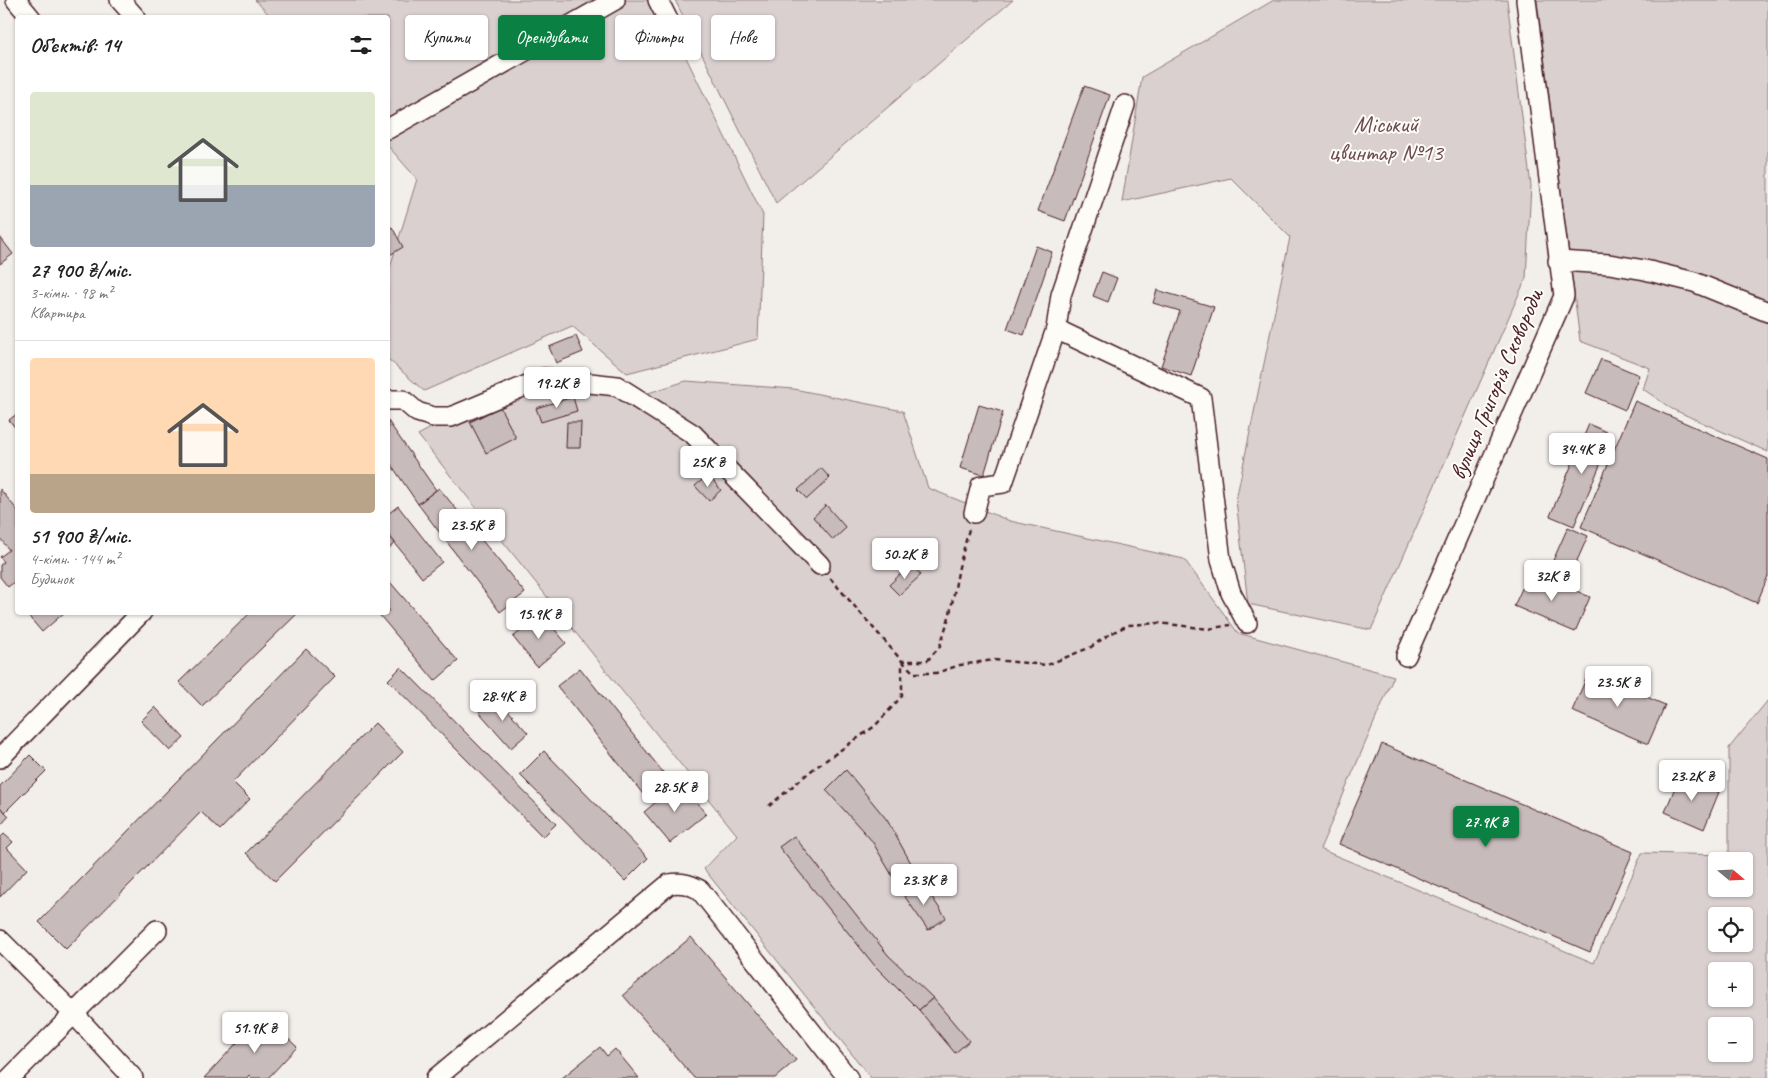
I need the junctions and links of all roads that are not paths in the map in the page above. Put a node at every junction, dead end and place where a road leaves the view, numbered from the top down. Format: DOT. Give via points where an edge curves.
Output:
graph roads {
  1 [pos="16,0"];
  2 [pos="120,0"];
  3 [pos="614,0"];
  4 [pos="658,0"];
  5 [pos="1526,0"];
  6 [pos="28,15"];
  7 [pos="133,15"];
  8 [pos="666,15"];
  9 [pos="1125,105"];
  10 [pos="390,128"];
  11 [pos="1558,261"];
  12 [pos="1768,312"];
  13 [pos="1056,329"];
  14 [pos="390,400"];
  15 [pos="974,513"];
  16 [pos="820,565"];
  17 [pos="139,615"];
  18 [pos="1242,624"];
  19 [pos="1406,656"];
  20 [pos="0,758"];
  21 [pos="157,930"];
  22 [pos="0,940"];
  23 [pos="74,1014"];
  24 [pos="10,1078"];
  25 [pos="133,1078"];
  26 [pos="436,1078"];
  27 [pos="848,1078"];
  1 -- 6 [label="street"];
  2 -- 7 [label="street"];
  3 -- 10 [label="street"];
  4 -- 8 [label="street"];
  5 -- 11 [label="street, вулиця Григорія Сковороди"];
  9 -- 13 [label="street" via="1061,295"];
  11 -- 12 [label="street" via="1645,270 1694,282"];
  11 -- 19 [label="street, вулиця Григорія Сковороди" via="1564,296"];
  13 -- 15 [label="street" via="1003,482 981,486"];
  13 -- 18 [label="street" via="1201,398 1221,560"];
  14 -- 16 [label="street" via="403,400 417,412 433,417 451,417 544,378 616,386 693,434"];
  17 -- 20 [label="street"];
  21 -- 23 [label="street"];
  22 -- 23 [label="street"];
  23 -- 24 [label="street"];
  23 -- 25 [label="street"];
  26 -- 27 [label="street" via="669,884 680,882 700,890"];
}
